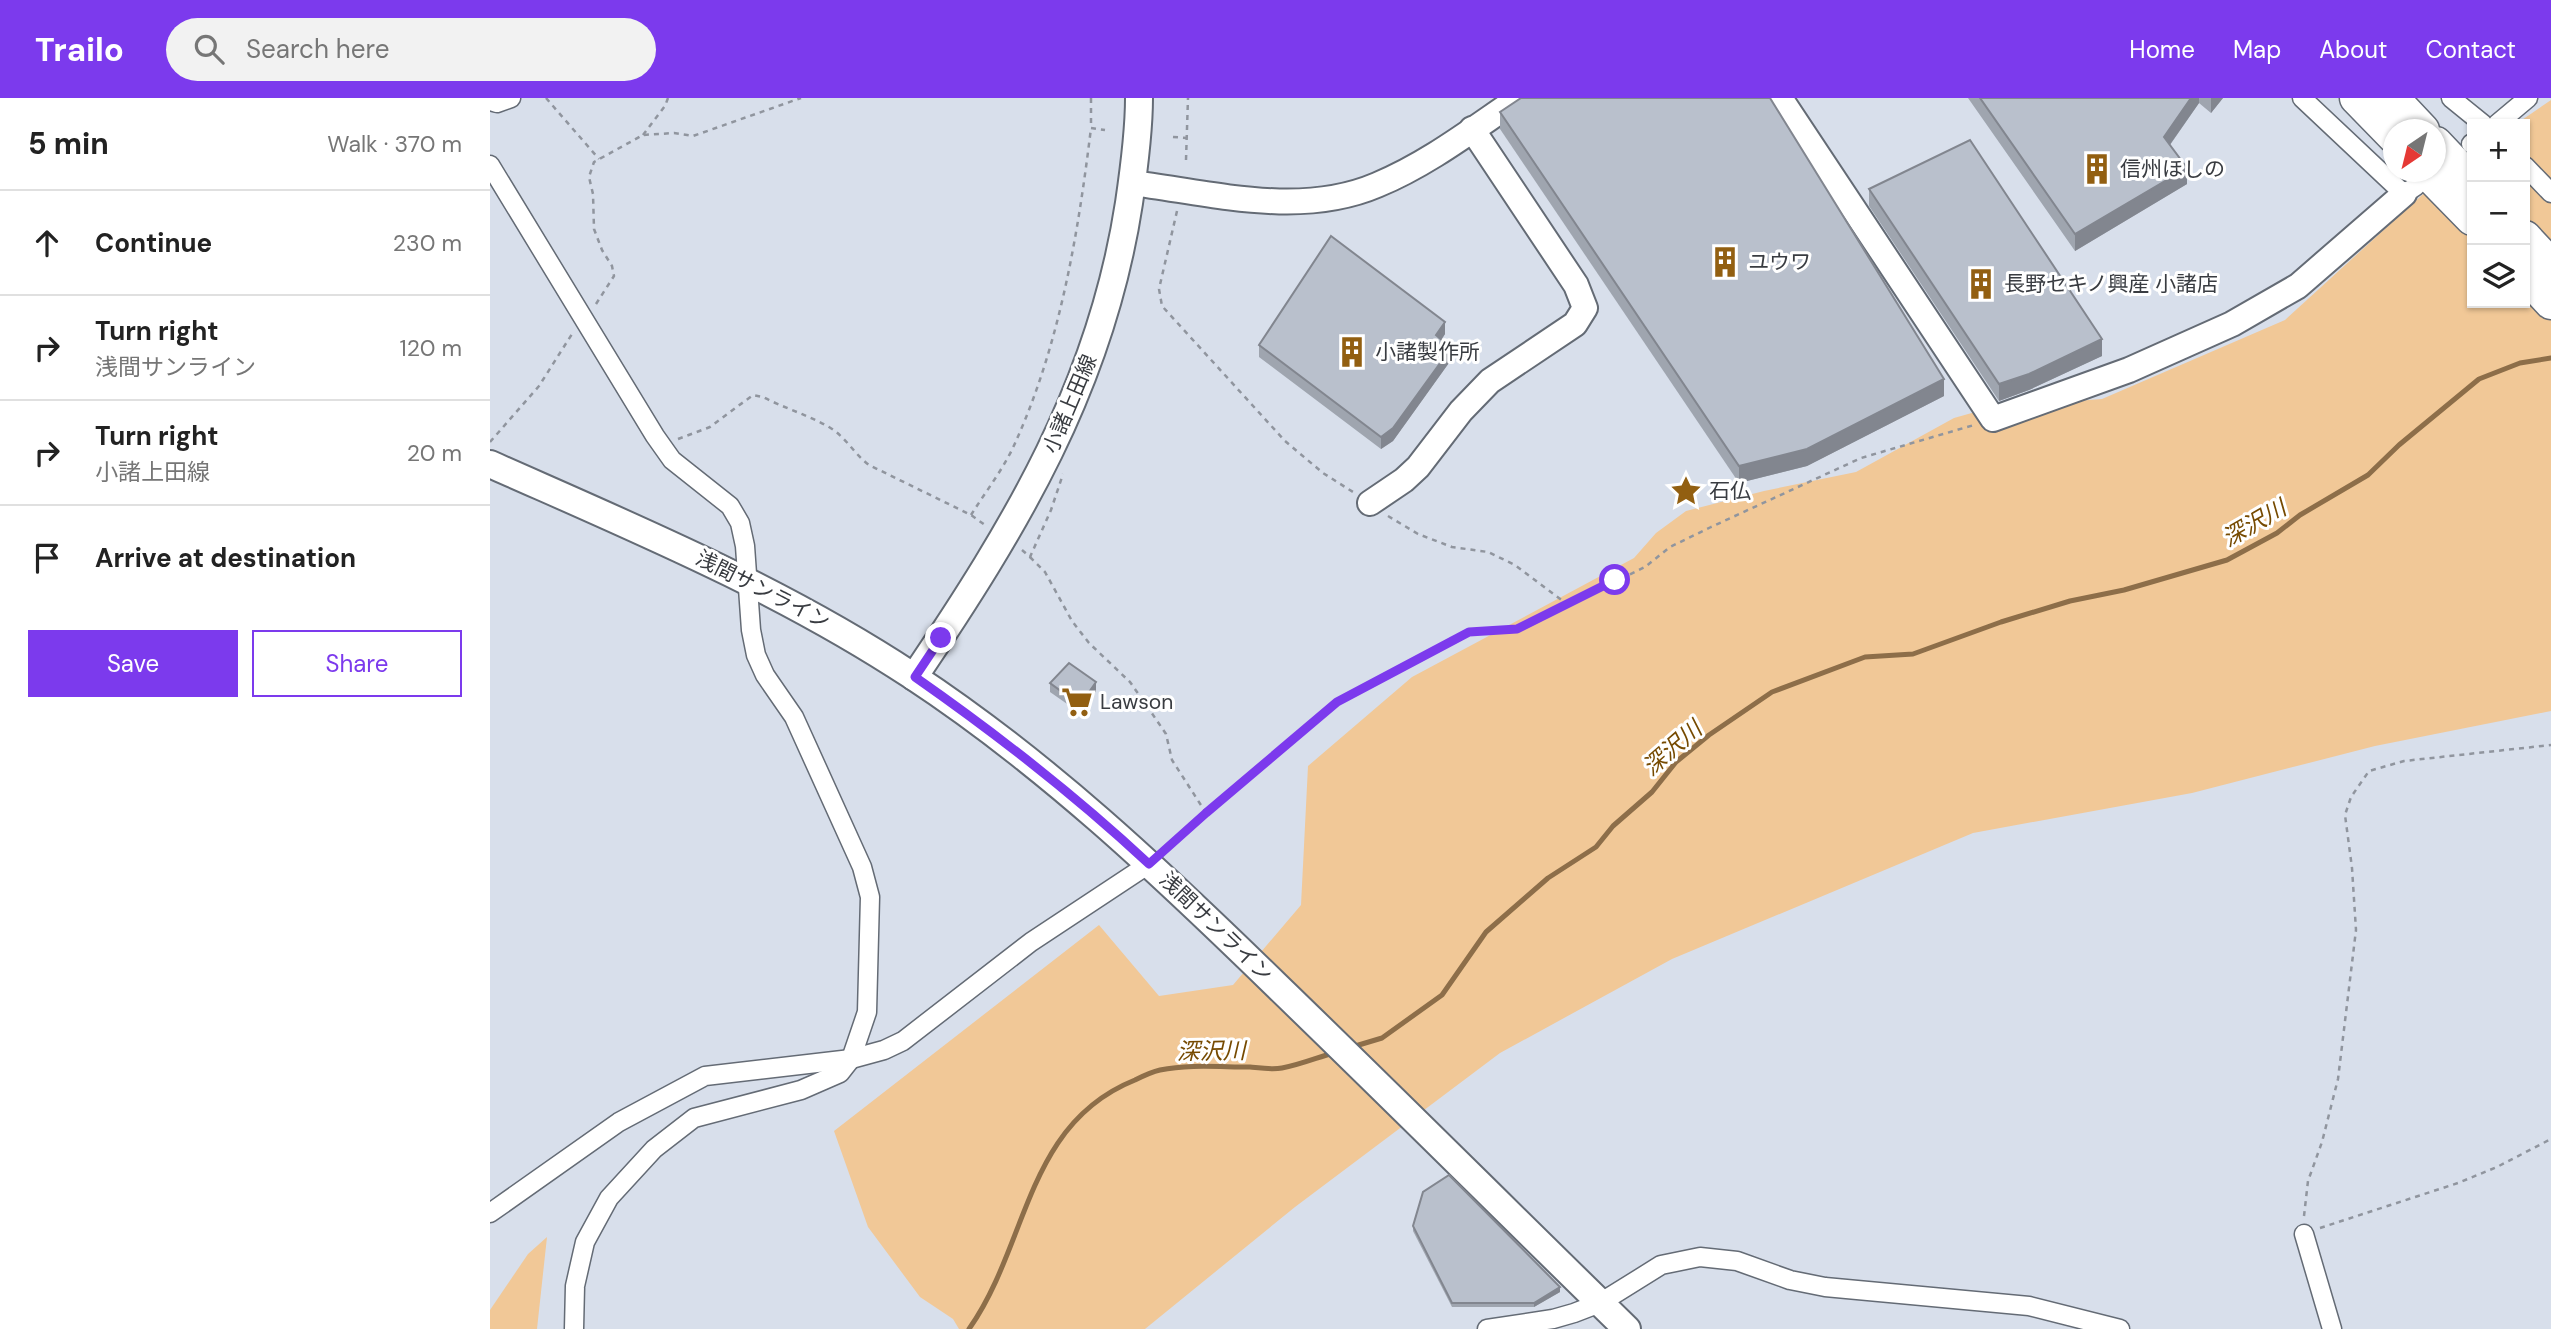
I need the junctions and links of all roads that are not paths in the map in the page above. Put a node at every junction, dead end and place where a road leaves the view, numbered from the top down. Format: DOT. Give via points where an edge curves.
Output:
graph roads {
  1 [pos="511,98"];
  2 [pos="1139,98"];
  3 [pos="1519,98"];
  4 [pos="1780,98"];
  5 [pos="2302,98"];
  6 [pos="2356,98"];
  7 [pos="2393,98"];
  8 [pos="2451,98"];
  9 [pos="2528,98"];
  10 [pos="490,101"];
  11 [pos="2413,119"];
  12 [pos="2477,119"];
  13 [pos="2503,119"];
  14 [pos="2383,126"];
  15 [pos="1472,129"];
  16 [pos="2446,154"];
  17 [pos="490,165"];
  18 [pos="2530,171"];
  19 [pos="2467,176"];
  20 [pos="1132,183"];
  21 [pos="2415,184"];
  22 [pos="2551,193"];
  23 [pos="2467,216"];
  24 [pos="2534,256"];
  25 [pos="2551,303"];
  26 [pos="490,464"];
  27 [pos="1370,503"];
  28 [pos="748,580"];
  29 [pos="915,677"];
  30 [pos="1149,864"];
  31 [pos="851,1059"];
  32 [pos="490,1213"];
  33 [pos="2304,1234"];
  34 [pos="1600,1303"];
  35 [pos="574,1329"];
  36 [pos="1487,1329"];
  37 [pos="1627,1329"];
  38 [pos="2120,1329"];
  39 [pos="2332,1329"];
  1 -- 10 [label="street"];
  2 -- 20 [label="main road, 小諸上田線"];
  3 -- 15 [label="street"];
  4 -- 21 [label="street" via="1993,419 2129,369 2232,324 2298,286"];
  5 -- 21 [label="street"];
  6 -- 14 [label="highway"];
  7 -- 11 [label="highway"];
  8 -- 12 [label="street"];
  9 -- 13 [label="street"];
  15 -- 20 [label="street" via="1404,173 1374,187 1324,200 1257,200"];
  15 -- 27 [label="street" via="1576,285 1585,309 1575,324 1490,381 1418,467"];
  16 -- 19 [label="highway"];
  17 -- 28 [label="street" via="662,447 730,506 743,534"];
  18 -- 22 [label="street"];
  20 -- 29 [label="main road, 小諸上田線" via="1122,246 1080,386 1017,517"];
  21 -- 23 [label="highway"];
  24 -- 25 [label="highway"];
  26 -- 28 [label="main road, 浅間サンライン"];
  28 -- 29 [label="main road, 浅間サンライン"];
  28 -- 31 [label="street" via="756,655 794,717 862,867 870,897 867,1012"];
  29 -- 30 [label="main road, 浅間サンライン" via="1054,779"];
  30 -- 31 [label="street" via="1031,942 904,1041"];
  30 -- 34 [label="main road, 浅間サンライン"];
  31 -- 32 [label="street" via="705,1076 619,1122"];
  31 -- 35 [label="street" via="840,1073 801,1090 694,1118 654,1149 609,1198 585,1242 575,1286"];
  33 -- 39 [label="street"];
  34 -- 36 [label="street" via="1553,1319"];
  34 -- 37 [label="main road, 浅間サンライン"];
  34 -- 38 [label="street" via="1661,1265 1718,1258 1825,1287 2029,1306"];
}
